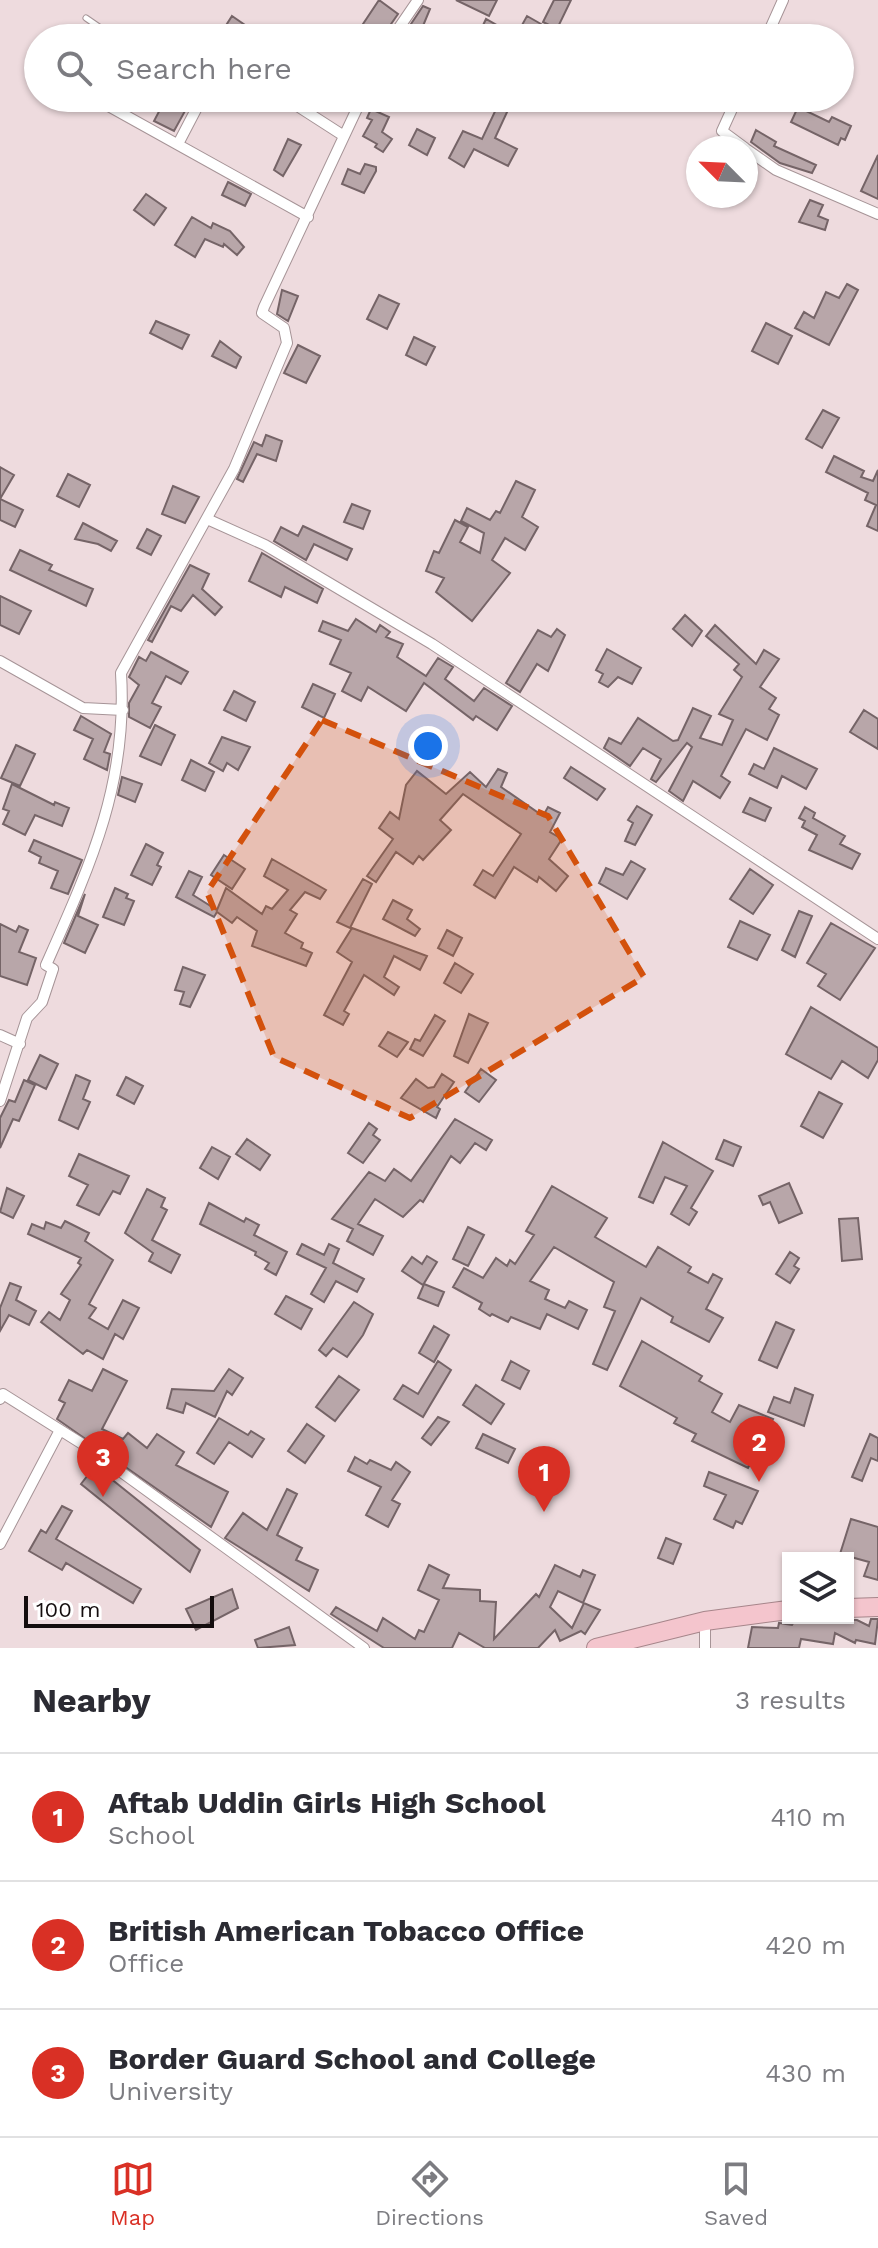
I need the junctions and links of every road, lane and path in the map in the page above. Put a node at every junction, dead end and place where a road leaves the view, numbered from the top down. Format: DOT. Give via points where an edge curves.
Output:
graph roads {
  1 [pos="418,0"];
  2 [pos="783,0"];
  3 [pos="86,18"];
  4 [pos="95,24"];
  5 [pos="402,24"];
  6 [pos="772,24"];
  7 [pos="120,112"];
  8 [pos="195,112"];
  9 [pos="307,112"];
  10 [pos="355,112"];
  11 [pos="731,112"];
  12 [pos="344,136"];
  13 [pos="729,136"];
  14 [pos="178,144"];
  15 [pos="758,157"];
  16 [pos="878,214"];
  17 [pos="308,217"];
  18 [pos="207,519"];
  19 [pos="0,661"];
  20 [pos="123,710"];
  21 [pos="878,939"];
  22 [pos="0,1035"];
  23 [pos="20,1044"];
  24 [pos="0,1101"];
  25 [pos="0,1399"];
  26 [pos="60,1430"];
  27 [pos="0,1544"];
  28 [pos="878,1607"];
  29 [pos="854,1608"];
  30 [pos="782,1611"];
  31 [pos="705,1621"];
  32 [pos="364,1648"];
  33 [pos="596,1648"];
  34 [pos="705,1648"];
  1 -- 5 [label="street"];
  2 -- 6 [label="street"];
  3 -- 4 [label="lane"];
  7 -- 14 [label="street"];
  8 -- 14 [label="street"];
  9 -- 12 [label="street"];
  10 -- 12 [label="street"];
  11 -- 13 [label="street" via="722,131"];
  12 -- 17 [label="street"];
  14 -- 17 [label="street"];
  15 -- 16 [label="street" via="776,170"];
  17 -- 18 [label="street" via="262,313 284,328 287,343"];
  18 -- 20 [label="street" via="121,673"];
  18 -- 21 [label="street" via="265,545 432,644"];
  19 -- 20 [label="street" via="83,708"];
  20 -- 23 [label="street" via="108,814 46,965 53,969 42,1002 27,1018"];
  22 -- 23 [label="street"];
  23 -- 24 [label="street"];
  25 -- 26 [label="street" via="3,1394"];
  26 -- 27 [label="street"];
  26 -- 32 [label="street"];
  28 -- 29 [label="highway"];
  30 -- 31 [label="highway"];
  31 -- 33 [label="highway"];
  31 -- 34 [label="street"];
}
